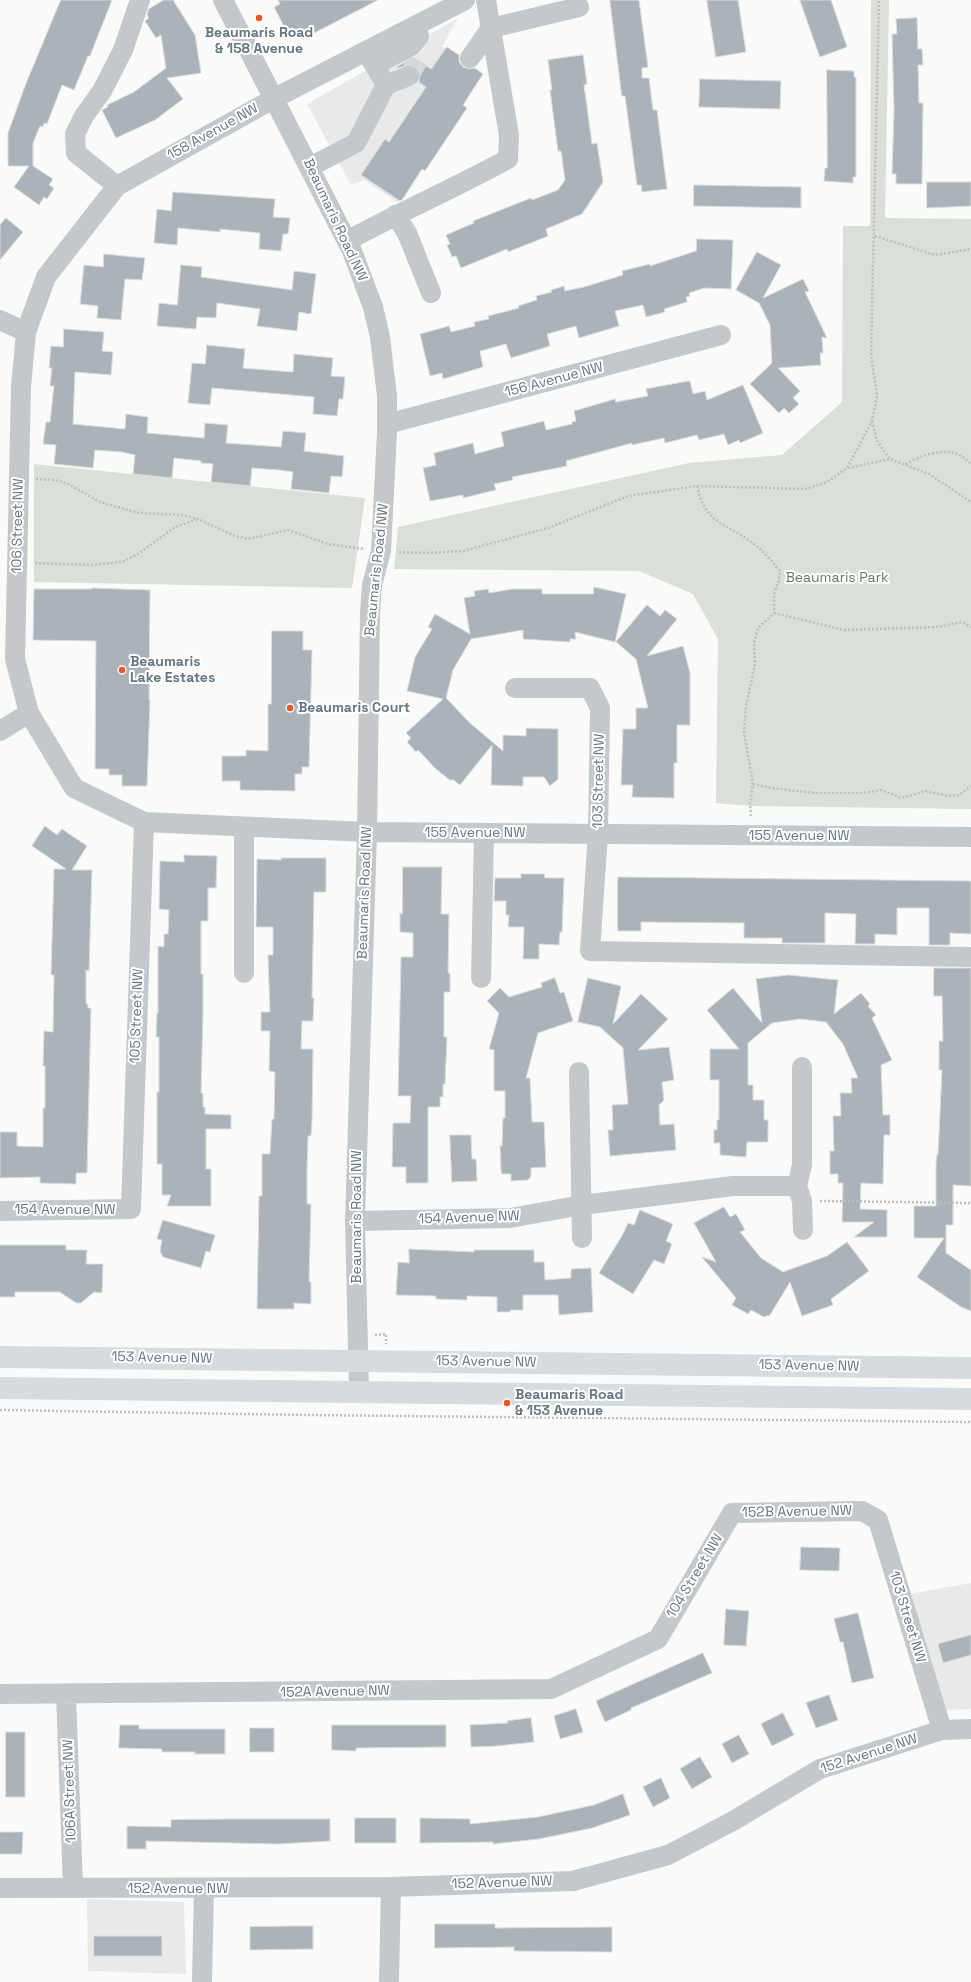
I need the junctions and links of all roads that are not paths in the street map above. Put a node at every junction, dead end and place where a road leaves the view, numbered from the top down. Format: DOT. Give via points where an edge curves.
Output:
graph roads {
  1 [pos="140,0"];
  2 [pos="223,0"];
  3 [pos="486,0"];
  4 [pos="462,1"];
  5 [pos="579,7"];
  6 [pos="490,28"];
  7 [pos="417,31"];
  8 [pos="370,58"];
  9 [pos="470,58"];
  10 [pos="386,85"];
  11 [pos="275,98"];
  12 [pos="310,167"];
  13 [pos="117,186"];
  14 [pos="395,215"];
  15 [pos="347,241"];
  16 [pos="431,293"];
  17 [pos="0,320"];
  18 [pos="26,332"];
  19 [pos="721,335"];
  20 [pos="387,424"];
  21 [pos="515,688"];
  22 [pos="29,713"];
  23 [pos="0,731"];
  24 [pos="144,822"];
  25 [pos="244,827"];
  26 [pos="367,832"];
  27 [pos="484,833"];
  28 [pos="598,834"];
  29 [pos="971,837"];
  30 [pos="971,957"];
  31 [pos="244,973"];
  32 [pos="481,978"];
  33 [pos="802,1067"];
  34 [pos="579,1072"];
  35 [pos="799,1193"];
  36 [pos="582,1205"];
  37 [pos="0,1210"];
  38 [pos="130,1210"];
  39 [pos="355,1221"];
  40 [pos="803,1230"];
  41 [pos="582,1238"];
  42 [pos="0,1357"];
  43 [pos="359,1360"];
  44 [pos="971,1368"];
  45 [pos="0,1388"];
  46 [pos="359,1392"];
  47 [pos="971,1399"];
  48 [pos="862,1511"];
  49 [pos="732,1513"];
  50 [pos="658,1639"];
  51 [pos="0,1694"];
  52 [pos="66,1694"];
  53 [pos="971,1729"];
  54 [pos="942,1730"];
  55 [pos="391,1887"];
  56 [pos="0,1888"];
  57 [pos="73,1888"];
  58 [pos="204,1889"];
  59 [pos="202,1982"];
  60 [pos="389,1982"];
  1 -- 13 [label="street" via="123,50 102,91 75,134 76,152"];
  2 -- 11 [label="street, Beaumaris Road NW"];
  3 -- 6 [label="street"];
  4 -- 7 [label="street, 158 Avenue NW"];
  5 -- 6 [label="street"];
  6 -- 9 [label="street"];
  6 -- 14 [label="street" via="509,135 508,158 462,184"];
  7 -- 8 [label="street, 158 Avenue NW"];
  7 -- 10 [label="street" via="413,68"];
  8 -- 10 [label="street"];
  8 -- 11 [label="street, 158 Avenue NW"];
  10 -- 12 [label="street" via="356,143"];
  11 -- 12 [label="street, Beaumaris Road NW"];
  11 -- 13 [label="street, 158 Avenue NW"];
  12 -- 15 [label="street, Beaumaris Road NW"];
  13 -- 18 [label="street, 158 Avenue NW" via="46,277"];
  14 -- 15 [label="street"];
  14 -- 16 [label="street" via="407,233"];
  15 -- 20 [label="street, Beaumaris Road NW" via="364,279 380,337 385,374"];
  17 -- 18 [label="street"];
  18 -- 22 [label="street, 106 Street NW" via="21,388 15,659"];
  19 -- 20 [label="street, 156 Avenue NW"];
  20 -- 26 [label="street, Beaumaris Road NW" via="381,552 372,585 370,613"];
  21 -- 28 [label="street, 103 Street NW" via="590,688 600,708"];
  22 -- 23 [label="street"];
  22 -- 24 [label="street, 155 Avenue NW" via="74,788"];
  24 -- 25 [label="street, 155 Avenue NW"];
  24 -- 38 [label="street, 105 Street NW"];
  25 -- 26 [label="street, 155 Avenue NW"];
  25 -- 31 [label="street"];
  26 -- 27 [label="street, 155 Avenue NW"];
  26 -- 39 [label="street, Beaumaris Road NW"];
  27 -- 28 [label="street, 155 Avenue NW"];
  27 -- 32 [label="street"];
  28 -- 29 [label="street, 155 Avenue NW"];
  28 -- 30 [label="street, 103 Street NW" via="590,951"];
  33 -- 35 [label="street" via="802,1165"];
  34 -- 36 [label="street"];
  35 -- 36 [label="street, 154 Avenue NW" via="733,1186"];
  35 -- 40 [label="street"];
  36 -- 39 [label="street, 154 Avenue NW" via="510,1218"];
  36 -- 41 [label="street"];
  37 -- 38 [label="street, 154 Avenue NW"];
  39 -- 43 [label="street, Beaumaris Road NW"];
  42 -- 43 [label="main road, 153 Avenue NW"];
  43 -- 44 [label="main road, 153 Avenue NW"];
  43 -- 46 [label="street, Beaumaris Road NW"];
  45 -- 46 [label="main road"];
  46 -- 47 [label="main road"];
  48 -- 49 [label="street, 152B Avenue NW"];
  48 -- 54 [label="street, 103 Street NW" via="878,1520"];
  49 -- 50 [label="street, 104 Street NW"];
  50 -- 52 [label="street, 152A Avenue NW" via="551,1690"];
  51 -- 52 [label="street, 152A Avenue NW"];
  52 -- 57 [label="street, 106A Street NW"];
  53 -- 54 [label="street, 152 Avenue NW"];
  54 -- 55 [label="street, 152 Avenue NW" via="820,1769 733,1821 668,1855 573,1881"];
  55 -- 58 [label="street, 152 Avenue NW"];
  55 -- 60 [label="street"];
  56 -- 57 [label="street, 152 Avenue NW"];
  57 -- 58 [label="street, 152 Avenue NW"];
  58 -- 59 [label="street"];
}
